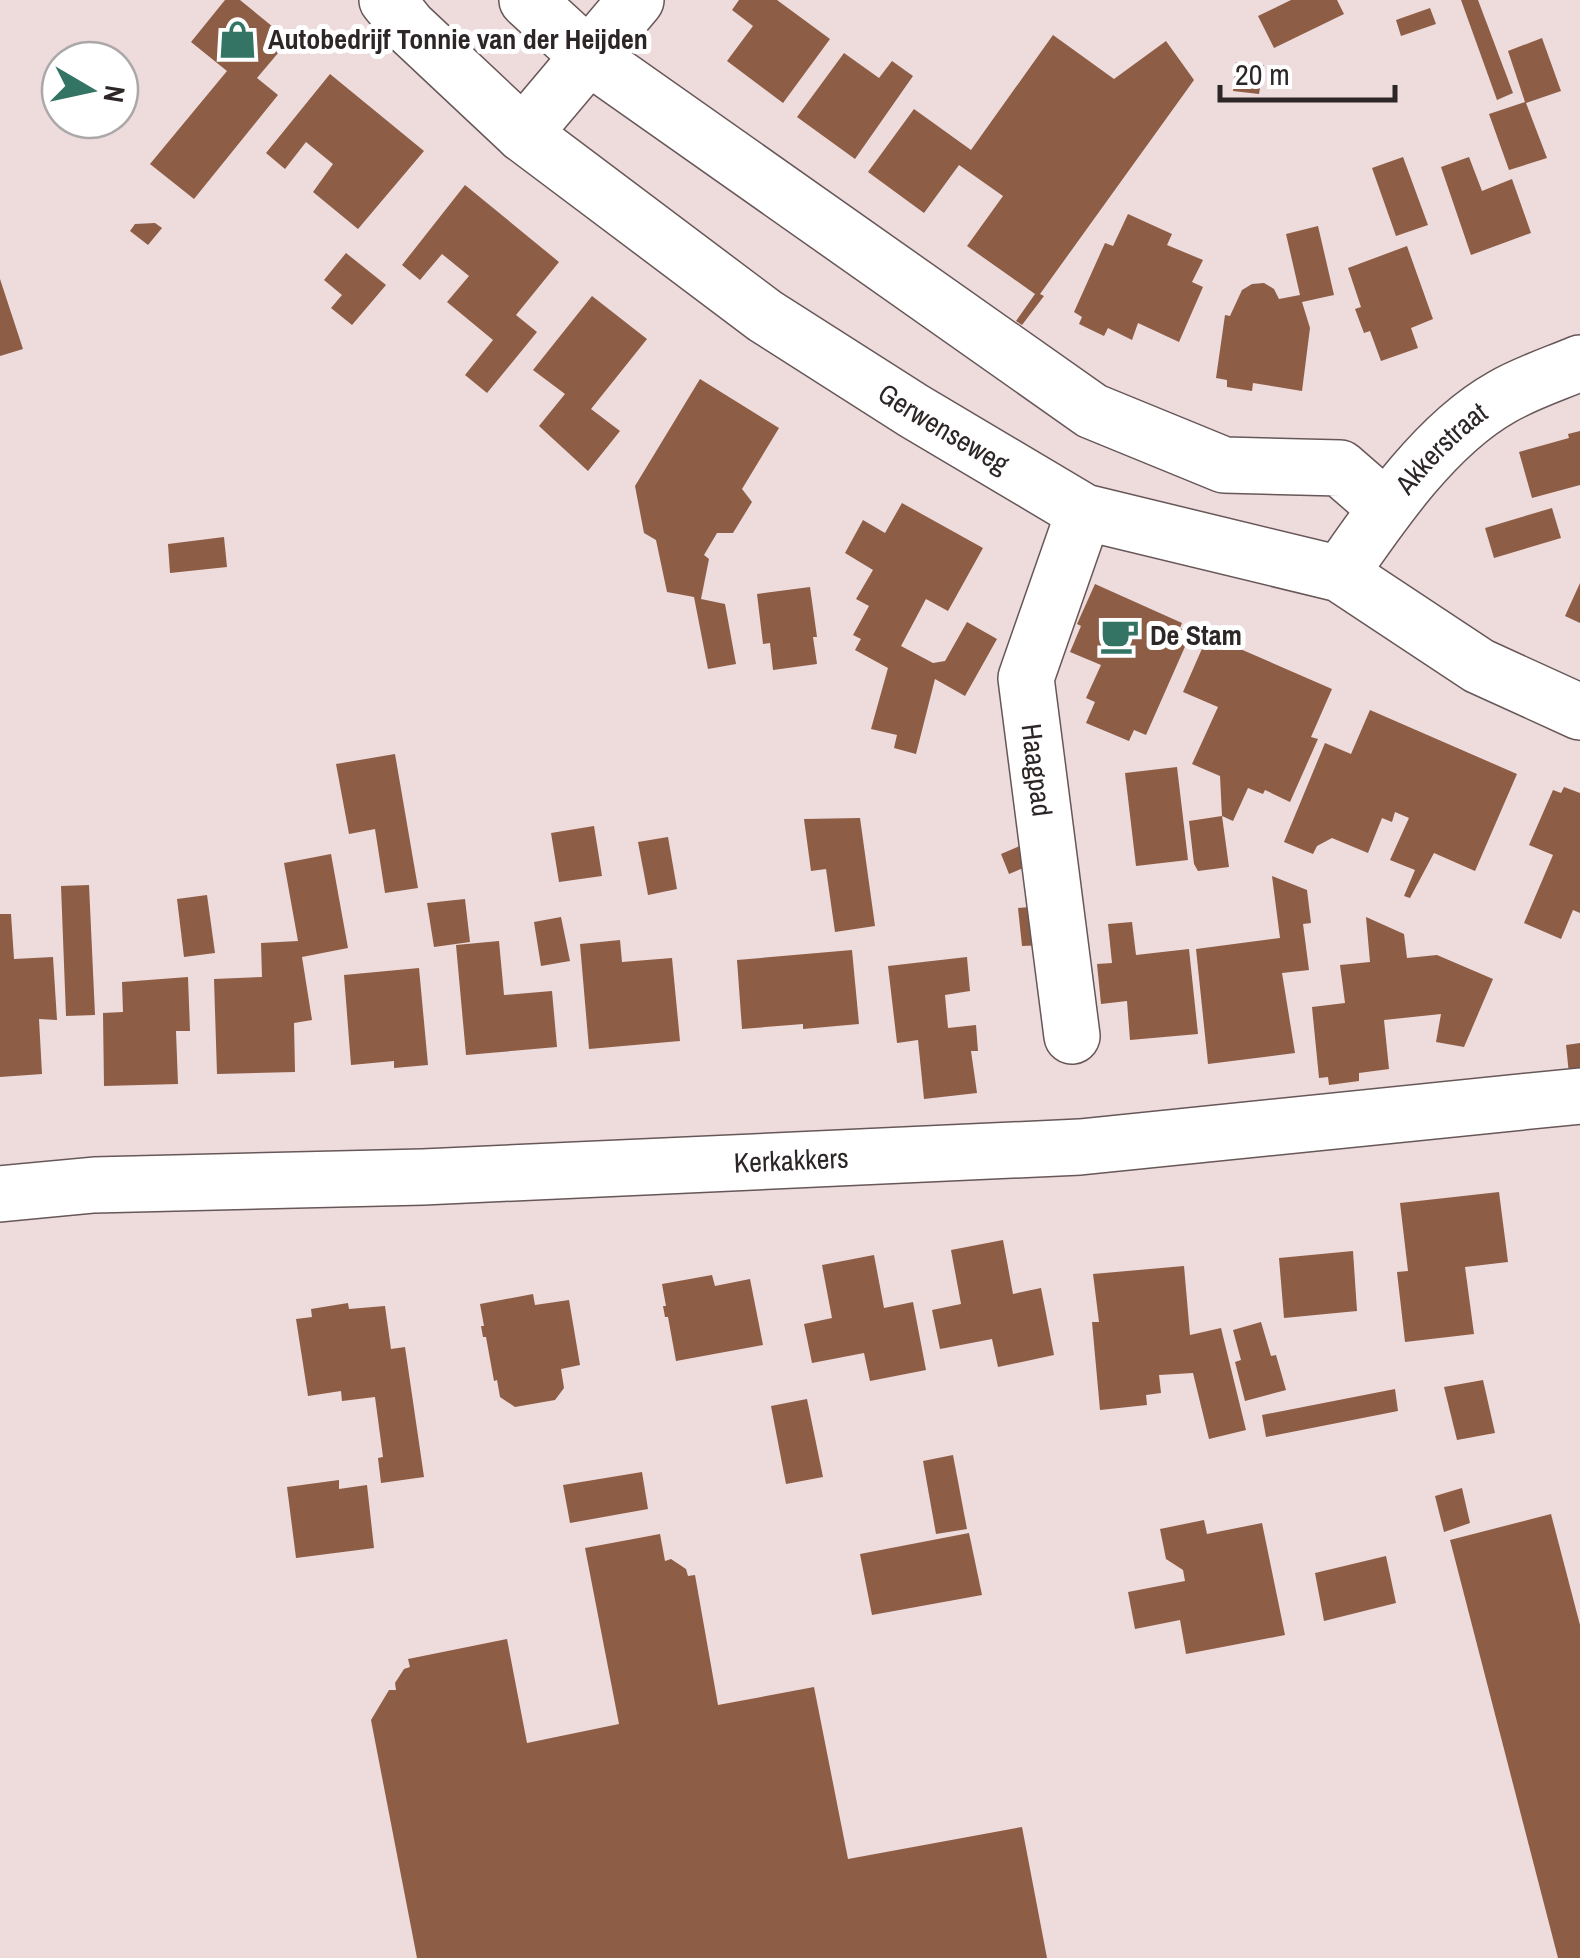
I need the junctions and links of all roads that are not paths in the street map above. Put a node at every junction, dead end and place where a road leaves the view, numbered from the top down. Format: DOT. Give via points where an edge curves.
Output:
graph roads {
  1 [pos="386,0"];
  2 [pos="527,0"];
  3 [pos="636,0"];
  4 [pos="588,56"];
  5 [pos="523,134"];
  6 [pos="1580,362"];
  7 [pos="1386,508"];
  8 [pos="1084,512"];
  9 [pos="1340,574"];
  10 [pos="1580,712"];
  11 [pos="1072,1036"];
  12 [pos="1580,1096"];
  13 [pos="0,1194"];
  1 -- 5 [label="street, Gerwenseweg"];
  2 -- 4 [label="street"];
  3 -- 4 [label="street"];
  4 -- 5 [label="street"];
  4 -- 7 [label="street" via="1092,411 1224,464 1340,468"];
  5 -- 8 [label="street, Gerwenseweg" via="766,316"];
  6 -- 7 [label="street, Akkerstraat" via="1500,398 1444,443"];
  7 -- 9 [label="street, Akkerstraat"];
  8 -- 9 [label="street, Gerwenseweg"];
  8 -- 11 [label="street, Haagpad" via="1026,678"];
  9 -- 10 [label="street, Gerwenseweg" via="1478,666"];
  12 -- 13 [label="street, Kerkakkers" via="1080,1147"];
}
